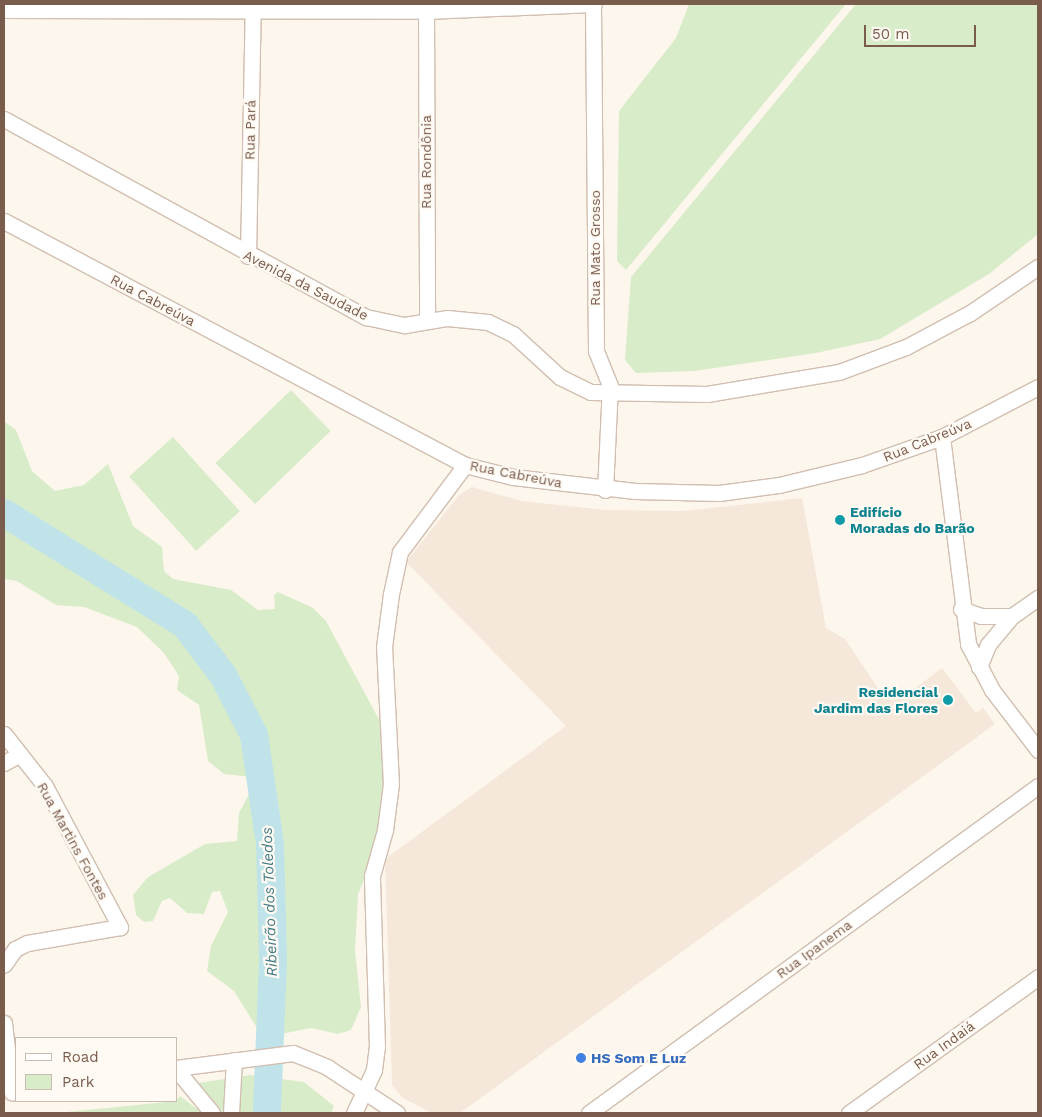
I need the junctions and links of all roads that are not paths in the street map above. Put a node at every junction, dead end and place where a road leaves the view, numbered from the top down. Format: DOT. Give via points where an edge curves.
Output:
graph roads {
  1 [pos="594,4"];
  2 [pos="92,7"];
  3 [pos="426,7"];
  4 [pos="253,8"];
  5 [pos="4,10"];
  6 [pos="4,119"];
  7 [pos="4,221"];
  8 [pos="248,256"];
  9 [pos="1038,267"];
  10 [pos="427,320"];
  11 [pos="1038,387"];
  12 [pos="610,393"];
  13 [pos="942,437"];
  14 [pos="465,465"];
  15 [pos="605,490"];
  16 [pos="1038,598"];
  17 [pos="961,609"];
  18 [pos="1012,616"];
  19 [pos="978,667"];
  20 [pos="4,734"];
  21 [pos="1038,750"];
  22 [pos="20,754"];
  23 [pos="4,763"];
  24 [pos="1038,786"];
  25 [pos="4,965"];
  26 [pos="1038,977"];
  27 [pos="4,1023"];
  28 [pos="240,1059"];
  29 [pos="178,1068"];
  30 [pos="178,1070"];
  31 [pos="364,1092"];
  32 [pos="11,1093"];
  33 [pos="212,1113"];
  34 [pos="231,1113"];
  35 [pos="354,1113"];
  36 [pos="397,1113"];
  37 [pos="589,1113"];
  38 [pos="849,1113"];
  1 -- 3 [label="street"];
  1 -- 12 [label="street, Rua Mato Grosso" via="596,351"];
  2 -- 4 [label="street"];
  2 -- 5 [label="street"];
  3 -- 4 [label="street"];
  3 -- 10 [label="street, Rua Rondônia"];
  4 -- 8 [label="street, Rua Pará"];
  6 -- 8 [label="street, Avenida da Saudade"];
  7 -- 14 [label="street, Rua Cabreúva"];
  8 -- 10 [label="street, Avenida da Saudade" via="366,317 405,325"];
  9 -- 12 [label="street, Avenida da Saudade" via="970,313 906,347 839,372 707,394"];
  10 -- 12 [label="street, Avenida da Saudade" via="466,318 488,322 513,334 568,382 591,392"];
  11 -- 13 [label="street, Rua Cabreúva"];
  12 -- 15 [label="street, Rua Mato Grosso"];
  13 -- 15 [label="street, Rua Cabreúva" via="862,465 778,485 719,493"];
  13 -- 17 [label="street"];
  14 -- 15 [label="street, Rua Cabreúva"];
  14 -- 31 [label="street" via="400,552 391,594 384,647 391,784 386,830 372,876 377,1047"];
  16 -- 18 [label="street"];
  17 -- 18 [label="street" via="981,616"];
  17 -- 19 [label="street"];
  18 -- 19 [label="street" via="988,645"];
  19 -- 21 [label="street"];
  20 -- 22 [label="street, Rua Martins Fontes"];
  22 -- 23 [label="street"];
  22 -- 25 [label="street, Rua Martins Fontes" via="46,786 120,927 27,943 15,949"];
  24 -- 37 [label="street, Rua Ipanema"];
  26 -- 38 [label="street, Rua Indaiá"];
  27 -- 32 [label="street"];
  28 -- 29 [label="street"];
  28 -- 31 [label="street" via="293,1053 327,1067"];
  28 -- 34 [label="street"];
  30 -- 33 [label="street"];
  31 -- 35 [label="street"];
  31 -- 36 [label="street"];
}
